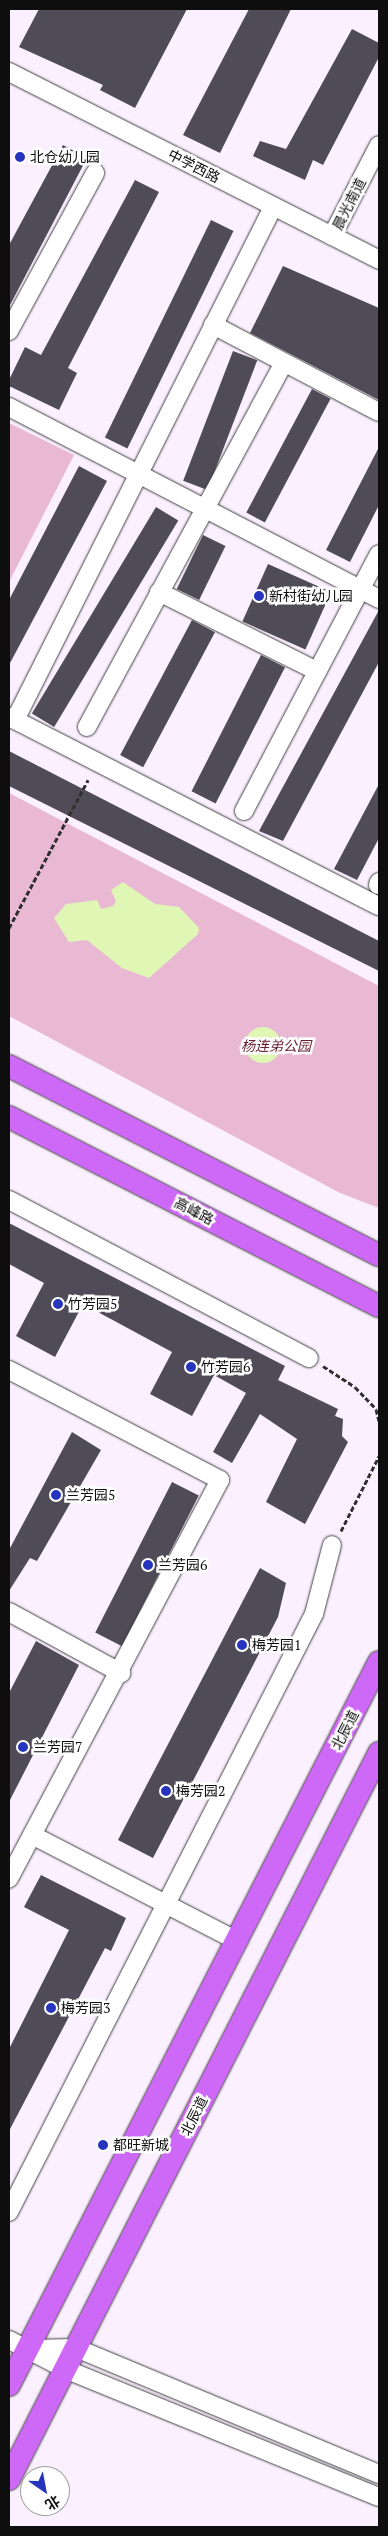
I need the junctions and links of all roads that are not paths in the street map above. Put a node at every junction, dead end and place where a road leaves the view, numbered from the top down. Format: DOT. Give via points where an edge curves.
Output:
graph roads {
  1 [pos="9,72"];
  2 [pos="379,145"];
  3 [pos="94,173"];
  4 [pos="273,207"];
  5 [pos="332,236"];
  6 [pos="379,260"];
  7 [pos="213,326"];
  8 [pos="9,331"];
  9 [pos="283,365"];
  10 [pos="9,407"];
  11 [pos="379,412"];
  12 [pos="139,477"];
  13 [pos="202,509"];
  14 [pos="379,554"];
  15 [pos="360,589"];
  16 [pos="159,592"];
  17 [pos="379,599"];
  18 [pos="317,671"];
  19 [pos="12,719"];
  20 [pos="87,727"];
  21 [pos="244,811"];
  22 [pos="379,906"];
  23 [pos="9,1066"];
  24 [pos="9,1117"];
  25 [pos="9,1200"];
  26 [pos="379,1254"];
  27 [pos="379,1306"];
  28 [pos="309,1358"];
  29 [pos="9,1370"];
  30 [pos="332,1545"];
  31 [pos="9,1612"];
  32 [pos="379,1662"];
  33 [pos="121,1673"];
  34 [pos="379,1752"];
  35 [pos="32,1836"];
  36 [pos="9,1879"];
  37 [pos="167,1905"];
  38 [pos="237,1941"];
  39 [pos="9,2212"];
  40 [pos="18,2345"];
  41 [pos="76,2348"];
  42 [pos="66,2369"];
  43 [pos="9,2385"];
  44 [pos="379,2474"];
  45 [pos="9,2479"];
  46 [pos="379,2498"];
  1 -- 4 [label="street, 中学西路"];
  2 -- 5 [label="street, 晨光南道"];
  3 -- 8 [label="street"];
  4 -- 5 [label="street, 中学西路"];
  4 -- 7 [label="street"];
  5 -- 6 [label="street, 中学西路"];
  7 -- 9 [label="street"];
  7 -- 12 [label="street"];
  9 -- 11 [label="street"];
  9 -- 13 [label="street"];
  10 -- 12 [label="street"];
  12 -- 13 [label="street"];
  12 -- 19 [label="street"];
  13 -- 15 [label="street"];
  13 -- 16 [label="street"];
  14 -- 15 [label="street"];
  15 -- 17 [label="street"];
  15 -- 18 [label="street"];
  16 -- 18 [label="street"];
  16 -- 20 [label="street"];
  18 -- 21 [label="street"];
  19 -- 22 [label="street"];
  23 -- 26 [label="main road"];
  24 -- 27 [label="main road, 高峰路"];
  25 -- 28 [label="street"];
  29 -- 33 [label="street" via="220,1480"];
  30 -- 37 [label="street" via="314,1614"];
  31 -- 33 [label="street"];
  32 -- 38 [label="main road, 北辰道"];
  33 -- 35 [label="street"];
  34 -- 41 [label="main road, 北辰道"];
  35 -- 36 [label="street"];
  35 -- 37 [label="street"];
  37 -- 38 [label="street"];
  37 -- 39 [label="street"];
  38 -- 40 [label="main road, 北辰道"];
  40 -- 41 [label="street"];
  40 -- 42 [label="street"];
  40 -- 43 [label="main road, 北辰道"];
  41 -- 42 [label="main road, 北辰道"];
  41 -- 44 [label="street"];
  42 -- 45 [label="main road, 北辰道"];
  42 -- 46 [label="street"];
}
